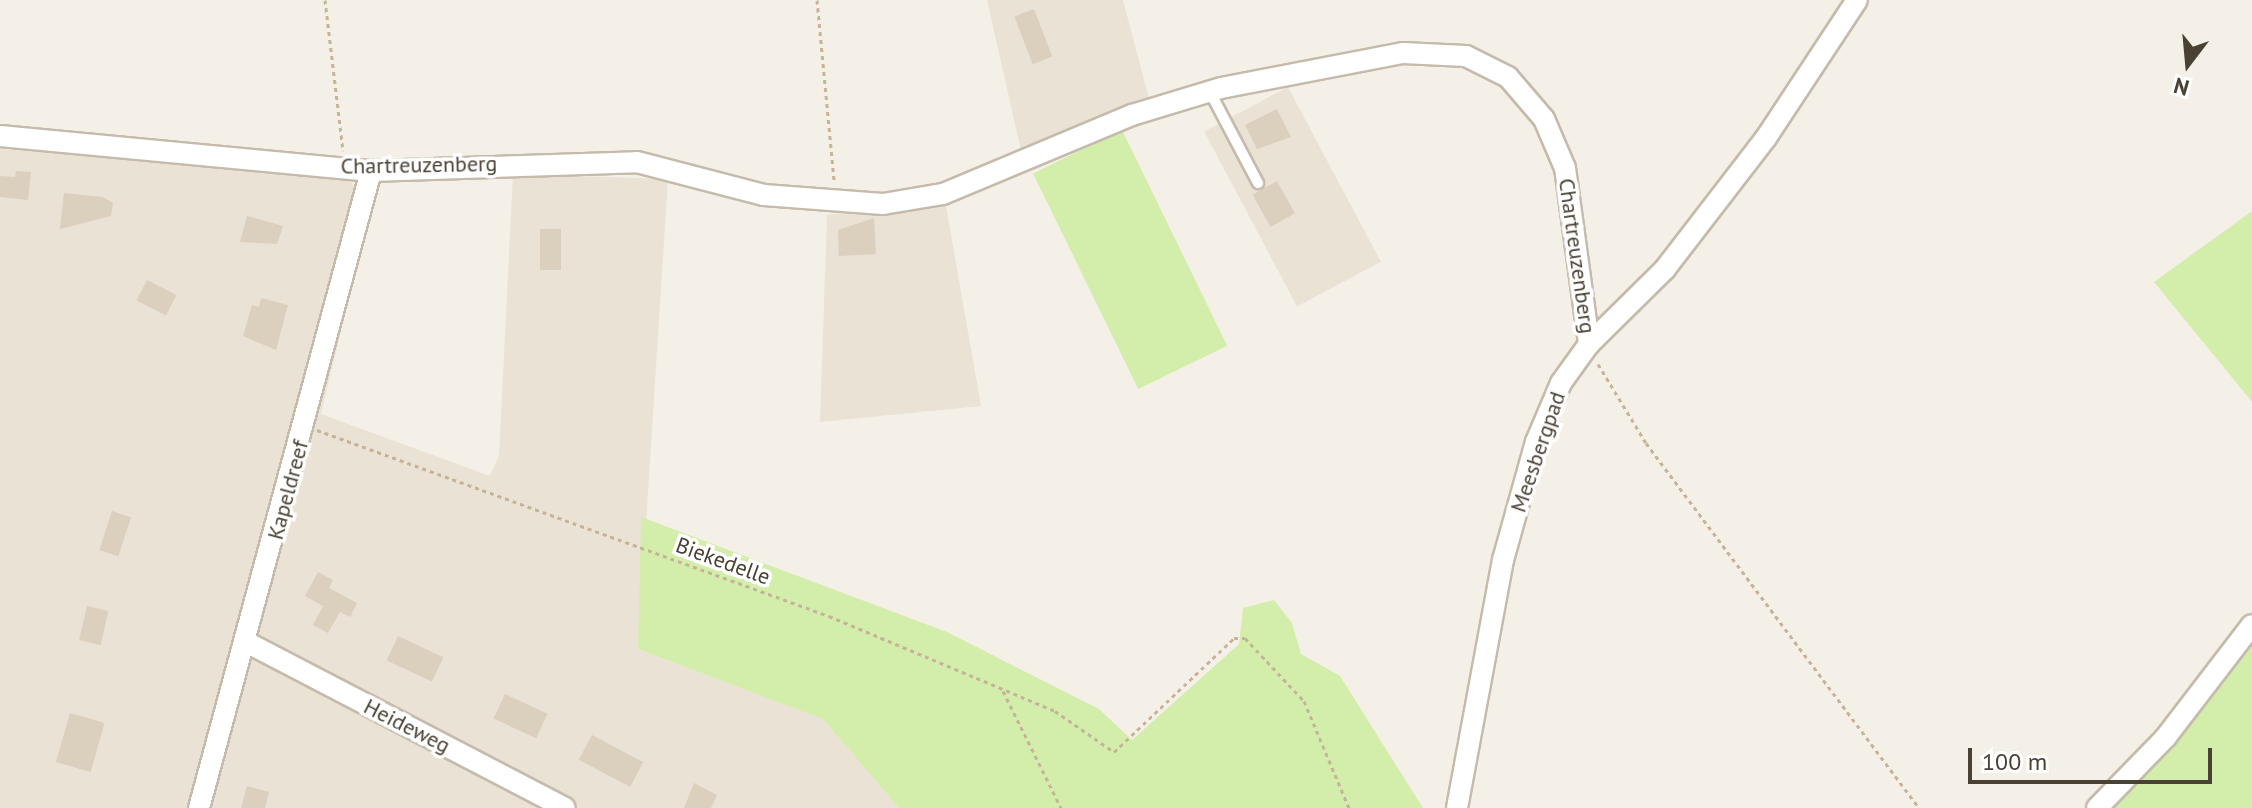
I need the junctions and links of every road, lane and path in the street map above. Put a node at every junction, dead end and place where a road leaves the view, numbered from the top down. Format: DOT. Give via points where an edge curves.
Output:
graph roads {
  1 [pos="325,0"];
  2 [pos="817,0"];
  3 [pos="1857,0"];
  4 [pos="1210,92"];
  5 [pos="0,136"];
  6 [pos="345,169"];
  7 [pos="371,171"];
  8 [pos="1258,183"];
  9 [pos="835,205"];
  10 [pos="1589,344"];
  11 [pos="304,425"];
  12 [pos="2252,625"];
  13 [pos="248,643"];
  14 [pos="1003,691"];
  15 [pos="199,808"];
  16 [pos="565,808"];
  17 [pos="1061,808"];
  18 [pos="1349,808"];
  19 [pos="1457,808"];
  20 [pos="1919,808"];
  21 [pos="2097,808"];
  1 -- 6 [label="path"];
  2 -- 9 [label="path"];
  3 -- 10 [label="street, Meesbergpad" via="1766,138 1665,269"];
  4 -- 8 [label="lane"];
  4 -- 9 [label="street, Chartreuzenberg" via="943,194"];
  4 -- 10 [label="street, Chartreuzenberg" via="1403,53 1466,56 1508,77 1544,119 1565,168"];
  5 -- 6 [label="street, Chartreuzenberg"];
  6 -- 7 [label="street, Chartreuzenberg"];
  7 -- 9 [label="street, Chartreuzenberg" via="637,162"];
  7 -- 11 [label="street, Kapeldreef"];
  10 -- 19 [label="street, Meesbergpad" via="1561,383 1518,500"];
  10 -- 20 [label="path, Chartreuzenberg" via="1646,443"];
  11 -- 13 [label="street, Kapeldreef"];
  11 -- 14 [label="path, Biekedelle" via="829,616"];
  12 -- 21 [label="street" via="2166,737"];
  13 -- 15 [label="street, Kapeldreef"];
  13 -- 16 [label="street, Heideweg"];
  14 -- 17 [label="path"];
  14 -- 18 [label="path, Biekedelle" via="1055,711 1114,752 1234,638 1245,638 1304,701"];
}
